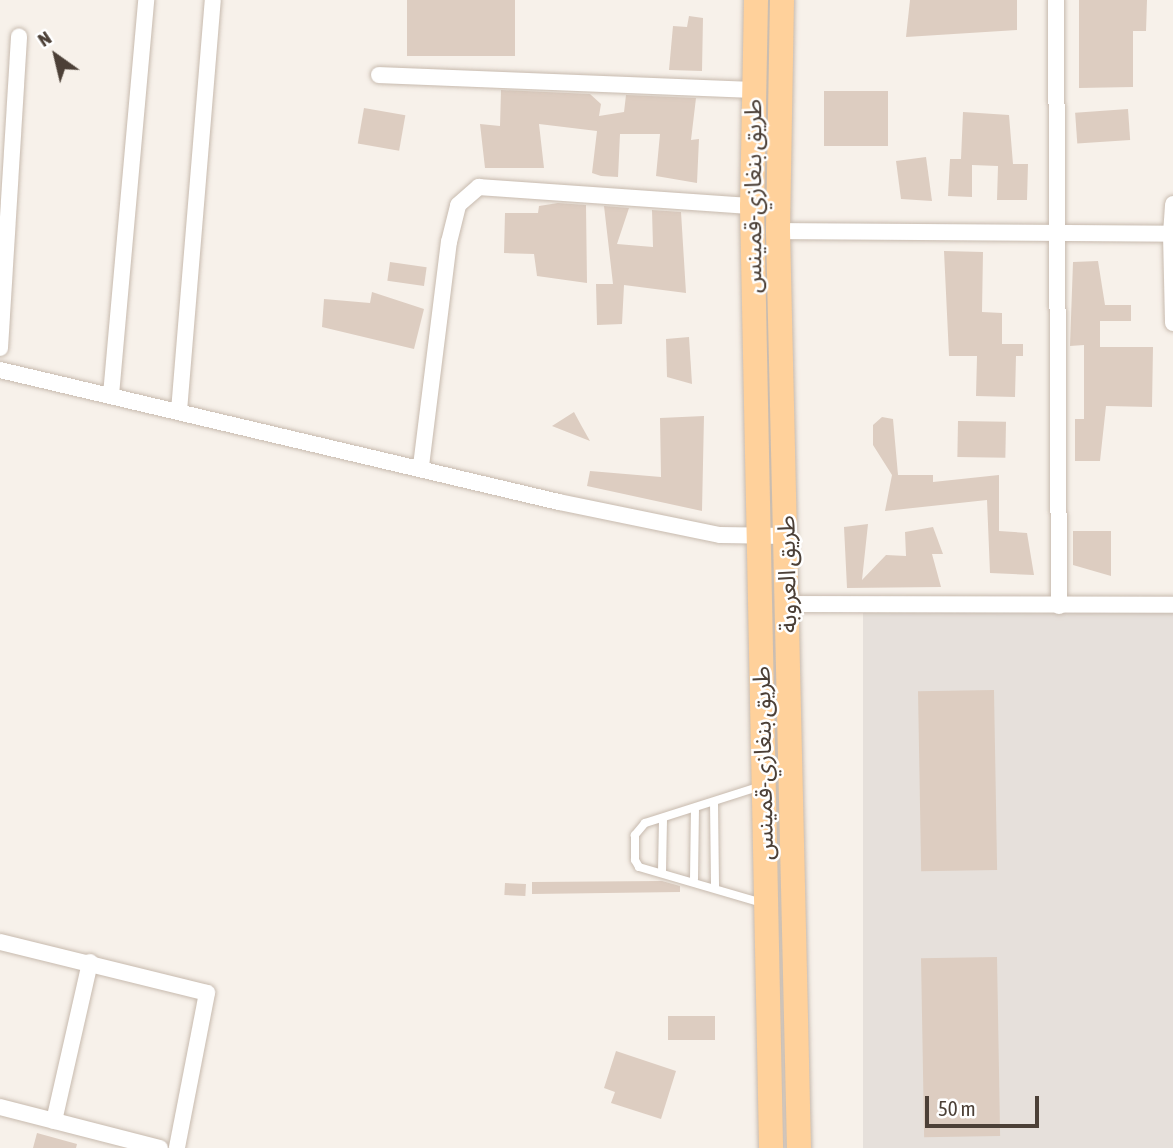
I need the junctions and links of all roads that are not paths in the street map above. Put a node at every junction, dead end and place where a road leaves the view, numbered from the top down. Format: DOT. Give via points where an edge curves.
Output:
graph roads {
  1 [pos="146,0"];
  2 [pos="213,0"];
  3 [pos="756,0"];
  4 [pos="782,0"];
  5 [pos="1056,0"];
  6 [pos="19,37"];
  7 [pos="379,75"];
  8 [pos="752,90"];
  9 [pos="1173,204"];
  10 [pos="752,206"];
  11 [pos="778,230"];
  12 [pos="1055,233"];
  13 [pos="1171,234"];
  14 [pos="1173,323"];
  15 [pos="0,348"];
  16 [pos="0,370"];
  17 [pos="111,396"];
  18 [pos="179,411"];
  19 [pos="421,466"];
  20 [pos="786,536"];
  21 [pos="759,537"];
  22 [pos="788,604"];
  23 [pos="1059,606"];
  24 [pos="1173,606"];
  25 [pos="763,785"];
  26 [pos="714,802"];
  27 [pos="695,809"];
  28 [pos="663,818"];
  29 [pos="662,872"];
  30 [pos="694,879"];
  31 [pos="715,887"];
  32 [pos="765,905"];
  33 [pos="0,942"];
  34 [pos="90,962"];
  35 [pos="0,1107"];
  36 [pos="54,1121"];
  37 [pos="160,1148"];
  38 [pos="177,1148"];
  39 [pos="771,1148"];
  40 [pos="799,1148"];
  1 -- 17 [label="street"];
  2 -- 18 [label="street"];
  3 -- 8 [label="main road, طريق بنغازي-قمينس"];
  4 -- 11 [label="main road, طريق العروبة"];
  5 -- 12 [label="street"];
  6 -- 15 [label="street"];
  7 -- 8 [label="street"];
  8 -- 10 [label="main road, طريق بنغازي-قمينس"];
  9 -- 13 [label="street"];
  10 -- 19 [label="street" via="479,187 458,205 449,242"];
  10 -- 21 [label="main road, طريق بنغازي-قمينس"];
  11 -- 12 [label="street"];
  11 -- 20 [label="main road, طريق العروبة"];
  12 -- 13 [label="street"];
  12 -- 23 [label="street"];
  13 -- 14 [label="street"];
  16 -- 17 [label="street"];
  17 -- 18 [label="street"];
  18 -- 19 [label="street"];
  19 -- 21 [label="street" via="653,521"];
  20 -- 21 [label="street"];
  20 -- 22 [label="main road, طريق العروبة"];
  21 -- 25 [label="main road, طريق بنغازي-قمينس"];
  22 -- 23 [label="street"];
  22 -- 40 [label="main road, طريق العروبة"];
  23 -- 24 [label="street"];
  25 -- 26 [label="lane"];
  25 -- 32 [label="main road, طريق بنغازي-قمينس"];
  26 -- 27 [label="lane"];
  26 -- 31 [label="lane"];
  27 -- 28 [label="lane"];
  27 -- 30 [label="lane"];
  28 -- 29 [label="lane"];
  28 -- 29 [label="lane" via="638,828 635,848 639,867"];
  29 -- 30 [label="lane"];
  30 -- 31 [label="lane"];
  31 -- 32 [label="lane"];
  32 -- 39 [label="main road, طريق بنغازي-قمينس"];
  33 -- 34 [label="street"];
  34 -- 36 [label="street"];
  34 -- 38 [label="street" via="203,990 209,998"];
  35 -- 36 [label="street"];
  36 -- 37 [label="street"];
}
